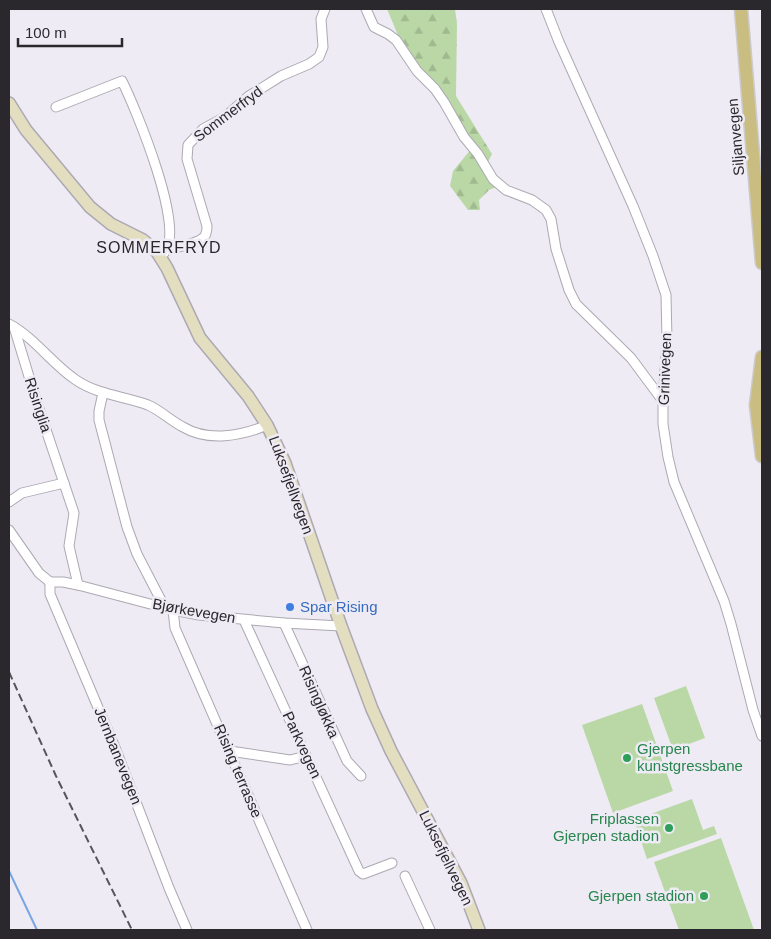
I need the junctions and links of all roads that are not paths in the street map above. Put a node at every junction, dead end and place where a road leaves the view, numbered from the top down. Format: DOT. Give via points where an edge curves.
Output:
graph roads {
  1 [pos="366,9"];
  2 [pos="546,9"];
  3 [pos="741,9"];
  4 [pos="324,10"];
  5 [pos="9,103"];
  6 [pos="56,106"];
  7 [pos="164,253"];
  8 [pos="762,263"];
  9 [pos="12,326"];
  10 [pos="762,357"];
  11 [pos="104,393"];
  12 [pos="663,400"];
  13 [pos="267,425"];
  14 [pos="762,456"];
  15 [pos="64,483"];
  16 [pos="9,502"];
  17 [pos="9,530"];
  18 [pos="50,582"];
  19 [pos="78,585"];
  20 [pos="169,609"];
  21 [pos="244,620"];
  22 [pos="284,624"];
  23 [pos="341,626"];
  24 [pos="762,736"];
  25 [pos="230,751"];
  26 [pos="306,756"];
  27 [pos="361,776"];
  28 [pos="392,863"];
  29 [pos="406,876"];
  30 [pos="187,930"];
  31 [pos="307,930"];
  32 [pos="430,930"];
  33 [pos="479,930"];
  1 -- 12 [label="street" via="374,27 396,40 417,71 435,89 464,138 499,186 532,200 546,210 576,304 630,358"];
  2 -- 12 [label="street, Grinivegen" via="634,206 666,294"];
  3 -- 8 [label="main road, Siljanvegen"];
  4 -- 7 [label="street, Sommerfryd" via="321,19 323,47 319,57 249,96 225,117 203,129 188,145 187,159 207,226 206,233 203,238"];
  5 -- 7 [label="main road, Luksefjellvegen" via="30,135 90,207 111,224"];
  6 -- 7 [label="street" via="122,81 142,127 167,211 169,235"];
  7 -- 13 [label="main road, Luksefjellvegen" via="170,274 200,338 248,396"];
  9 -- 11 [label="street" via="76,380"];
  9 -- 15 [label="street, Risinglia"];
  10 -- 14 [label="main road" via="756,405"];
  11 -- 13 [label="street" via="150,406 184,429 197,433 226,436"];
  11 -- 20 [label="street, Rising terrasse" via="99,420 127,527 137,554"];
  12 -- 24 [label="street, Grinivegen" via="665,442 674,482 724,601"];
  13 -- 23 [label="main road, Luksefjellvegen" via="285,463"];
  15 -- 16 [label="street" via="22,493"];
  15 -- 19 [label="street, Risinglia" via="74,512 69,546"];
  17 -- 18 [label="street"];
  18 -- 19 [label="street, Bjørkevegen"];
  18 -- 30 [label="street, Jernbanevegen" via="50,594"];
  19 -- 20 [label="street, Bjørkevegen"];
  20 -- 21 [label="street, Bjørkevegen"];
  20 -- 25 [label="street, Rising terrasse"];
  21 -- 22 [label="street, Bjørkevegen"];
  21 -- 26 [label="street, Parkvegen"];
  22 -- 23 [label="street, Bjørkevegen"];
  22 -- 27 [label="street, Risingløkka" via="347,761"];
  23 -- 33 [label="main road, Luksefjellvegen" via="380,728 460,883"];
  25 -- 26 [label="street" via="290,760"];
  25 -- 31 [label="street, Rising terrasse"];
  26 -- 28 [label="street, Parkvegen" via="359,871 368,873"];
  29 -- 32 [label="street"];
}
